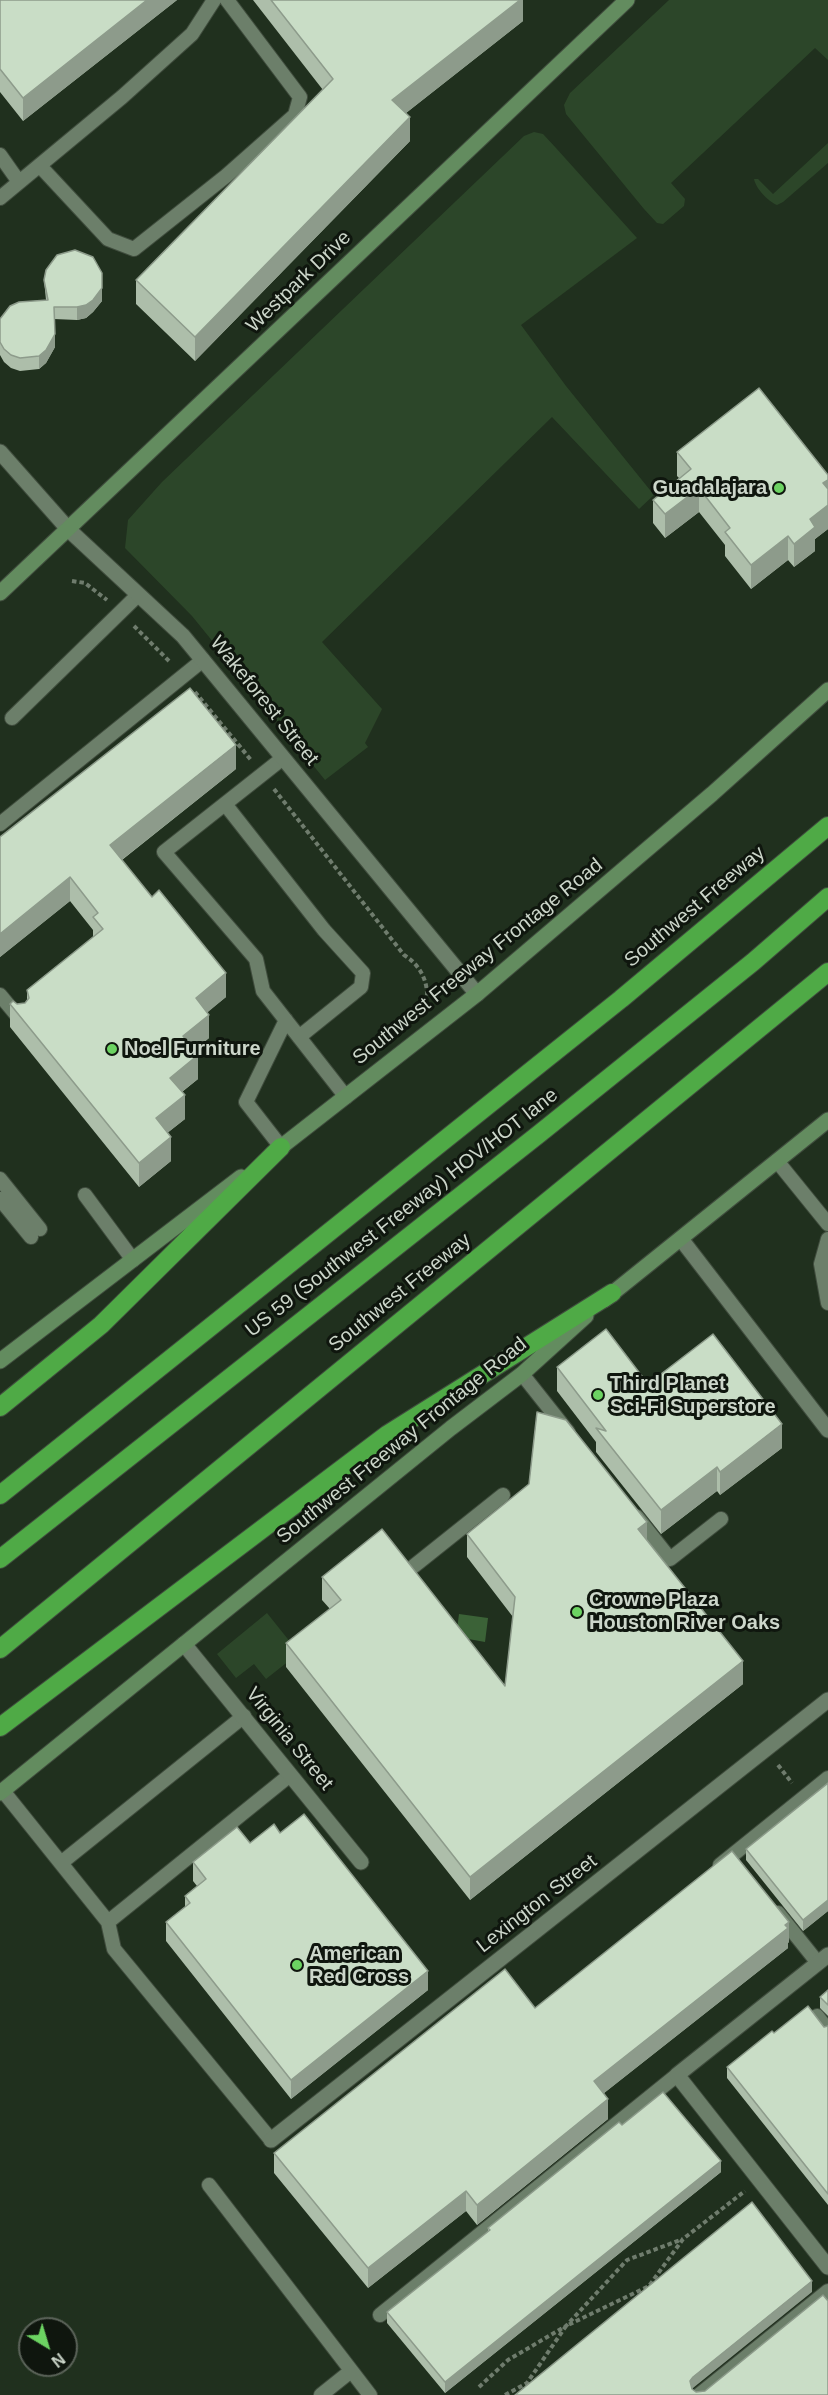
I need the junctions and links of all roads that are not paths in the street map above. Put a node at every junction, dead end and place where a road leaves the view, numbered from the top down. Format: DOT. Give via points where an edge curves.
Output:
graph roads {
  1 [pos="214,0"];
  2 [pos="227,0"];
  3 [pos="618,3"];
  4 [pos="0,155"];
  5 [pos="40,166"];
  6 [pos="20,182"];
  7 [pos="0,198"];
  8 [pos="0,452"];
  9 [pos="69,530"];
  10 [pos="0,593"];
  11 [pos="138,595"];
  12 [pos="203,660"];
  13 [pos="828,690"];
  14 [pos="12,718"];
  15 [pos="283,758"];
  16 [pos="225,804"];
  17 [pos="0,824"];
  18 [pos="828,826"];
  19 [pos="828,897"];
  20 [pos="828,972"];
  21 [pos="477,994"];
  22 [pos="0,995"];
  23 [pos="20,1019"];
  24 [pos="286,1020"];
  25 [pos="299,1037"];
  26 [pos="346,1096"];
  27 [pos="828,1120"];
  28 [pos="281,1147"];
  29 [pos="777,1161"];
  30 [pos="0,1179"];
  31 [pos="85,1195"];
  32 [pos="0,1199"];
  33 [pos="828,1224"];
  34 [pos="681,1239"];
  35 [pos="828,1239"];
  36 [pos="133,1260"];
  37 [pos="612,1293"];
  38 [pos="828,1303"];
  39 [pos="0,1361"];
  40 [pos="522,1374"];
  41 [pos="0,1407"];
  42 [pos="828,1430"];
  43 [pos="581,1447"];
  44 [pos="503,1494"];
  45 [pos="0,1495"];
  46 [pos="626,1503"];
  47 [pos="721,1519"];
  48 [pos="0,1559"];
  49 [pos="414,1566"];
  50 [pos="184,1644"];
  51 [pos="0,1649"];
  52 [pos="828,1700"];
  53 [pos="244,1716"];
  54 [pos="0,1727"];
  55 [pos="290,1775"];
  56 [pos="828,1778"];
  57 [pos="1,1792"];
  58 [pos="361,1862"];
  59 [pos="61,1863"];
  60 [pos="713,1870"];
  61 [pos="767,1900"];
  62 [pos="108,1922"];
  63 [pos="823,1959"];
  64 [pos="817,2016"];
  65 [pos="828,2030"];
  66 [pos="677,2075"];
  67 [pos="271,2140"];
  68 [pos="209,2185"];
  69 [pos="828,2267"];
  70 [pos="828,2291"];
  71 [pos="380,2314"];
  72 [pos="351,2371"];
  73 [pos="321,2395"];
  74 [pos="370,2395"];
  75 [pos="699,2395"];
  1 -- 5 [label="lane" via="192,34"];
  2 -- 5 [label="lane" via="300,97 295,115 134,249 108,239"];
  3 -- 9 [label="main road, Westpark Drive"];
  4 -- 6 [label="lane"];
  5 -- 6 [label="lane"];
  6 -- 7 [label="lane"];
  8 -- 9 [label="street, Wakeforest Street"];
  9 -- 10 [label="main road, Westpark Drive"];
  9 -- 11 [label="street, Wakeforest Street"];
  11 -- 12 [label="street, Wakeforest Street"];
  11 -- 14 [label="lane"];
  12 -- 15 [label="street, Wakeforest Street"];
  12 -- 17 [label="lane"];
  13 -- 21 [label="main road, Southwest Freeway Frontage Road"];
  15 -- 16 [label="lane"];
  15 -- 21 [label="street, Wakeforest Street"];
  16 -- 24 [label="lane" via="164,852 256,959 263,991"];
  16 -- 25 [label="lane" via="324,930 363,973 361,987"];
  18 -- 45 [label="highway, Southwest Freeway" via="612,1006"];
  19 -- 48 [label="highway, US 59 (Southwest Freeway) HOV/HOT lane" via="548,1126"];
  20 -- 51 [label="highway, Southwest Freeway"];
  21 -- 26 [label="main road, Southwest Freeway Frontage Road"];
  22 -- 23 [label="lane"];
  24 -- 25 [label="lane"];
  24 -- 28 [label="lane" via="246,1102"];
  25 -- 26 [label="lane"];
  26 -- 28 [label="main road, Southwest Freeway Frontage Road"];
  27 -- 29 [label="main road, Southwest Freeway Frontage Road"];
  28 -- 36 [label="main road, Southwest Freeway Frontage Road"];
  28 -- 41 [label="highway" via="100,1325"];
  29 -- 33 [label="lane"];
  29 -- 34 [label="main road, Southwest Freeway Frontage Road"];
  30 -- 32 [label="lane" via="35,1233"];
  31 -- 36 [label="lane"];
  34 -- 37 [label="main road, Southwest Freeway Frontage Road"];
  34 -- 42 [label="street"];
  35 -- 38 [label="lane" via="822,1264"];
  36 -- 39 [label="main road, Southwest Freeway Frontage Road"];
  37 -- 40 [label="main road, Southwest Freeway Frontage Road"];
  37 -- 54 [label="highway" via="388,1434"];
  40 -- 43 [label="lane"];
  40 -- 50 [label="main road, Southwest Freeway Frontage Road"];
  44 -- 49 [label="lane"];
  46 -- 47 [label="lane" via="670,1558"];
  50 -- 53 [label="street, Virginia Street"];
  50 -- 57 [label="main road, Southwest Freeway Frontage Road"];
  52 -- 67 [label="street, Lexington Street"];
  53 -- 55 [label="street, Virginia Street"];
  53 -- 59 [label="lane"];
  55 -- 58 [label="street, Virginia Street"];
  55 -- 62 [label="lane"];
  56 -- 60 [label="lane" via="735,1860"];
  57 -- 59 [label="lane"];
  59 -- 62 [label="lane"];
  61 -- 63 [label="lane"];
  62 -- 67 [label="lane" via="114,1949"];
  63 -- 66 [label="street"];
  64 -- 65 [label="lane"];
  66 -- 69 [label="street"];
  66 -- 71 [label="lane"];
  68 -- 72 [label="lane"];
  70 -- 75 [label="lane"];
  72 -- 73 [label="lane"];
  72 -- 74 [label="lane"];
}
